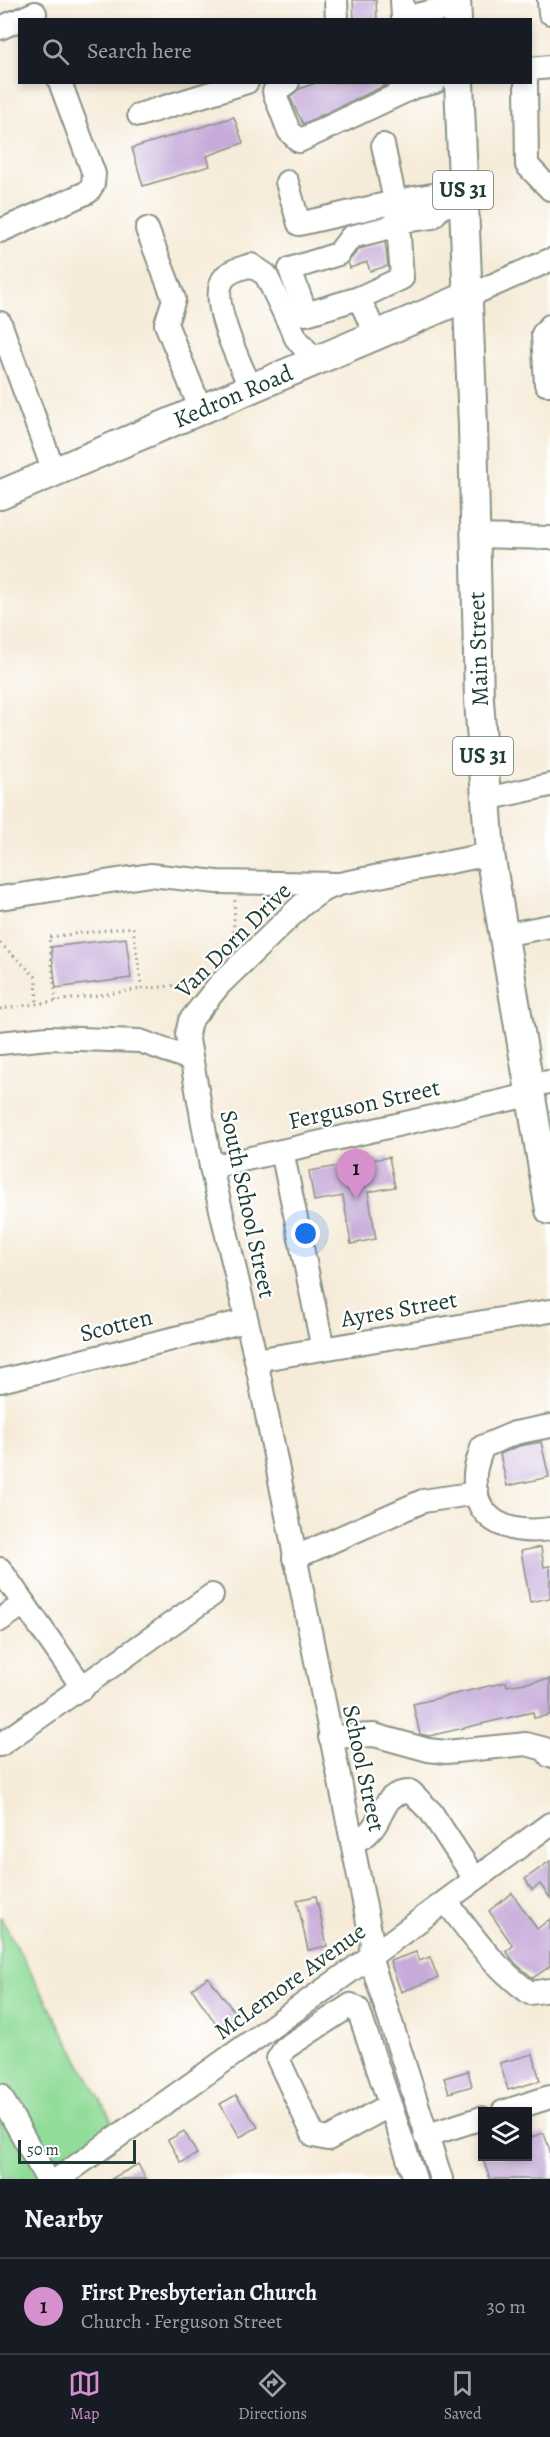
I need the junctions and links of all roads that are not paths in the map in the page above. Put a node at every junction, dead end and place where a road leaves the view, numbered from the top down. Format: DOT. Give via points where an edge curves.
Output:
graph roads {
  1 [pos="336,0"];
  2 [pos="549,0"];
  3 [pos="457,8"];
  4 [pos="34,11"];
  5 [pos="402,12"];
  6 [pos="550,13"];
  7 [pos="20,18"];
  8 [pos="337,18"];
  9 [pos="18,19"];
  10 [pos="0,28"];
  11 [pos="550,67"];
  12 [pos="532,69"];
  13 [pos="61,84"];
  14 [pos="244,84"];
  15 [pos="421,84"];
  16 [pos="459,84"];
  17 [pos="526,84"];
  18 [pos="277,86"];
  19 [pos="139,115"];
  20 [pos="383,145"];
  21 [pos="286,182"];
  22 [pos="550,189"];
  23 [pos="452,204"];
  24 [pos="397,213"];
  25 [pos="147,229"];
  26 [pos="0,231"];
  27 [pos="550,260"];
  28 [pos="466,297"];
  29 [pos="359,298"];
  30 [pos="0,323"];
  31 [pos="550,326"];
  32 [pos="376,335"];
  33 [pos="315,361"];
  34 [pos="550,384"];
  35 [pos="251,389"];
  36 [pos="201,410"];
  37 [pos="54,472"];
  38 [pos="0,495"];
  39 [pos="476,536"];
  40 [pos="550,538"];
  41 [pos="550,785"];
  42 [pos="486,799"];
  43 [pos="490,854"];
  44 [pos="339,884"];
  45 [pos="0,898"];
  46 [pos="550,926"];
  47 [pos="503,935"];
  48 [pos="0,1043"];
  49 [pos="190,1059"];
  50 [pos="535,1087"];
  51 [pos="282,1150"];
  52 [pos="211,1167"];
  53 [pos="550,1210"];
  54 [pos="550,1311"];
  55 [pos="245,1321"];
  56 [pos="323,1349"];
  57 [pos="256,1360"];
  58 [pos="0,1381"];
  59 [pos="550,1426"];
  60 [pos="477,1493"];
  61 [pos="550,1529"];
  62 [pos="294,1558"];
  63 [pos="0,1569"];
  64 [pos="212,1595"];
  65 [pos="24,1604"];
  66 [pos="0,1620"];
  67 [pos="83,1688"];
  68 [pos="330,1737"];
  69 [pos="0,1745"];
  70 [pos="550,1756"];
  71 [pos="550,1824"];
  72 [pos="352,1842"];
  73 [pos="475,1879"];
  74 [pos="446,1901"];
  75 [pos="370,1957"];
  76 [pos="550,1990"];
  77 [pos="0,2095"];
  78 [pos="550,2097"];
  79 [pos="390,2105"];
  80 [pos="519,2107"];
  81 [pos="478,2120"];
  82 [pos="425,2136"];
  83 [pos="47,2179"];
  84 [pos="58,2179"];
  85 [pos="415,2179"];
  86 [pos="441,2179"];
  1 -- 8 [label="street"];
  2 -- 6 [label="street"];
  3 -- 5 [label="street"];
  4 -- 7 [label="street"];
  9 -- 10 [label="street"];
  11 -- 12 [label="street"];
  13 -- 26 [label="street" via="94,174 93,184 88,192"];
  14 -- 19 [label="street"];
  15 -- 18 [label="street" via="299,141 289,131"];
  16 -- 23 [label="main road, Main Street / US 31"];
  17 -- 22 [label="street" via="527,165"];
  20 -- 24 [label="street"];
  21 -- 24 [label="street" via="299,224"];
  23 -- 24 [label="street" via="432,195 408,199"];
  23 -- 28 [label="main road, Main Street / US 31"];
  24 -- 29 [label="street" via="402,278"];
  24 -- 29 [label="street" via="351,237 338,254 290,269 306,314"];
  25 -- 36 [label="street" via="174,299 166,324"];
  27 -- 28 [label="street"];
  28 -- 32 [label="main road, Kedron Road"];
  28 -- 39 [label="main road, Main Street / US 31"];
  29 -- 32 [label="street"];
  30 -- 37 [label="street"];
  31 -- 34 [label="street" via="543,334 546,384"];
  32 -- 33 [label="main road, Kedron Road"];
  33 -- 35 [label="main road, Kedron Road"];
  33 -- 35 [label="street" via="296,338 266,275 251,265 235,270 225,277 219,290 219,305"];
  35 -- 36 [label="main road, Kedron Road"];
  36 -- 37 [label="main road, Kedron Road"];
  37 -- 38 [label="main road, Kedron Road"];
  39 -- 40 [label="street"];
  39 -- 42 [label="main road, Main Street / US 31" via="479,700"];
  41 -- 42 [label="street"];
  42 -- 43 [label="main road, Main Street / US 31"];
  43 -- 44 [label="street, Van Dorn Drive"];
  43 -- 47 [label="main road, Main Street / US 31"];
  44 -- 45 [label="street" via="218,882 150,875"];
  44 -- 49 [label="street, Van Dorn Drive" via="302,905 200,1005 187,1034"];
  46 -- 47 [label="street"];
  47 -- 50 [label="main road, Main Street / US 31"];
  48 -- 49 [label="street" via="48,1038 140,1041"];
  49 -- 52 [label="street, South School Street"];
  50 -- 51 [label="street, Ferguson Street"];
  50 -- 53 [label="main road, Main Street / US 31"];
  51 -- 52 [label="street, Ferguson Street"];
  51 -- 56 [label="street"];
  52 -- 55 [label="street, South School Street"];
  54 -- 56 [label="street, Ayres Street"];
  55 -- 57 [label="street, South School Street"];
  55 -- 58 [label="street, Scotten"];
  56 -- 57 [label="street, Ayres Street"];
  57 -- 62 [label="street, School Street"];
  59 -- 60 [label="street" via="515,1433 482,1447 475,1475"];
  60 -- 61 [label="street" via="490,1520 515,1529"];
  60 -- 62 [label="street" via="423,1501"];
  62 -- 68 [label="street, School Street"];
  63 -- 65 [label="street"];
  64 -- 67 [label="street"];
  65 -- 66 [label="street"];
  65 -- 67 [label="street"];
  67 -- 69 [label="street"];
  68 -- 70 [label="street" via="374,1735 446,1752 526,1744 545,1749"];
  68 -- 72 [label="street, School Street"];
  71 -- 73 [label="street, McLemore Avenue"];
  72 -- 73 [label="street" via="372,1831 387,1801 399,1792 411,1792 431,1812"];
  72 -- 75 [label="street, School Street" via="372,1942"];
  73 -- 74 [label="street, McLemore Avenue"];
  74 -- 75 [label="street, McLemore Avenue"];
  74 -- 76 [label="street" via="487,1957 511,1979 530,1993"];
  75 -- 82 [label="street, School Street"];
  75 -- 84 [label="street, McLemore Avenue"];
  77 -- 83 [label="street"];
  78 -- 80 [label="street"];
  79 -- 79 [label="street" via="358,2009 351,2005 285,2048 278,2059 314,2136 328,2139"];
  79 -- 85 [label="street"];
  81 -- 82 [label="street"];
  82 -- 86 [label="street, School Street"];
}
